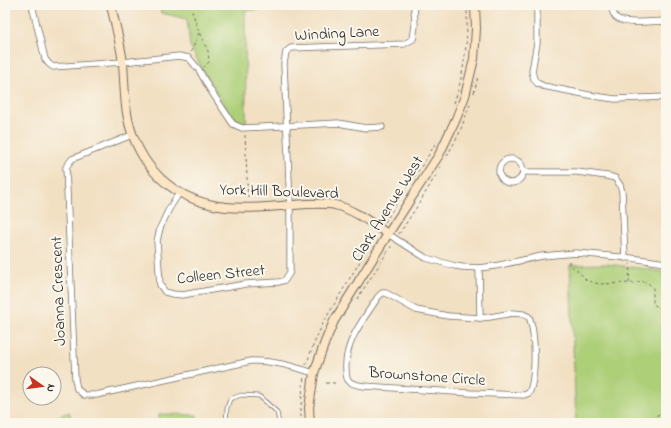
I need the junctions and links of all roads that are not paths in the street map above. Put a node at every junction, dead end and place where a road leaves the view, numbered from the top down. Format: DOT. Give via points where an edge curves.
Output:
graph roads {
  1 [pos="32,5"];
  2 [pos="111,5"];
  3 [pos="414,5"];
  4 [pos="475,5"];
  5 [pos="537,5"];
  6 [pos="612,5"];
  7 [pos="666,21"];
  8 [pos="123,62"];
  9 [pos="666,97"];
  10 [pos="287,126"];
  11 [pos="382,128"];
  12 [pos="132,135"];
  13 [pos="523,172"];
  14 [pos="179,193"];
  15 [pos="290,205"];
  16 [pos="388,234"];
  17 [pos="628,258"];
  18 [pos="666,263"];
  19 [pos="479,268"];
  20 [pos="480,318"];
  21 [pos="314,373"];
  22 [pos="226,423"];
  23 [pos="279,423"];
  24 [pos="310,423"];
  1 -- 8 [label="street" via="45,59 53,67"];
  2 -- 8 [label="street, York Hill Boulevard"];
  3 -- 10 [label="street, Winding Lane" via="413,39 404,44 291,48 286,52 284,64"];
  4 -- 16 [label="street, Clark Avenue West" via="474,59 465,96 439,155"];
  5 -- 9 [label="street" via="537,43 532,71 537,83 615,99"];
  6 -- 7 [label="street" via="612,12 617,19 623,21"];
  8 -- 10 [label="street" via="178,56 189,58 233,124 242,128"];
  8 -- 12 [label="street, York Hill Boulevard" via="126,112"];
  10 -- 11 [label="street" via="338,124"];
  10 -- 15 [label="street, Winding Lane"];
  12 -- 14 [label="street, York Hill Boulevard" via="145,160"];
  12 -- 21 [label="street, Joanna Crescent" via="72,159 66,167 77,389 84,395 96,395 251,361 268,362"];
  13 -- 13 [label="street" via="521,164 514,160 506,160 499,169 500,177 509,184 520,180"];
  13 -- 17 [label="street" via="576,172 615,178 622,192"];
  14 -- 15 [label="street, York Hill Boulevard" via="213,205 228,207"];
  14 -- 15 [label="street, Colleen Street" via="160,228 157,241 160,285 165,292 182,295 285,280 290,272"];
  15 -- 16 [label="street, York Hill Boulevard" via="323,204 343,207"];
  16 -- 19 [label="street" via="426,258 455,266"];
  16 -- 21 [label="street, Clark Avenue West" via="334,321"];
  17 -- 18 [label="street"];
  17 -- 19 [label="street" via="576,253 542,256"];
  19 -- 20 [label="street"];
  20 -- 20 [label="street, Brownstone Circle" via="513,313 529,317 533,329 534,358 532,387 529,393 512,395 364,386 350,383 347,379 347,355 351,340 382,293 416,310"];
  21 -- 24 [label="street, Clark Avenue West"];
  22 -- 23 [label="lane" via="230,399 241,395 259,396 277,412"];
}
